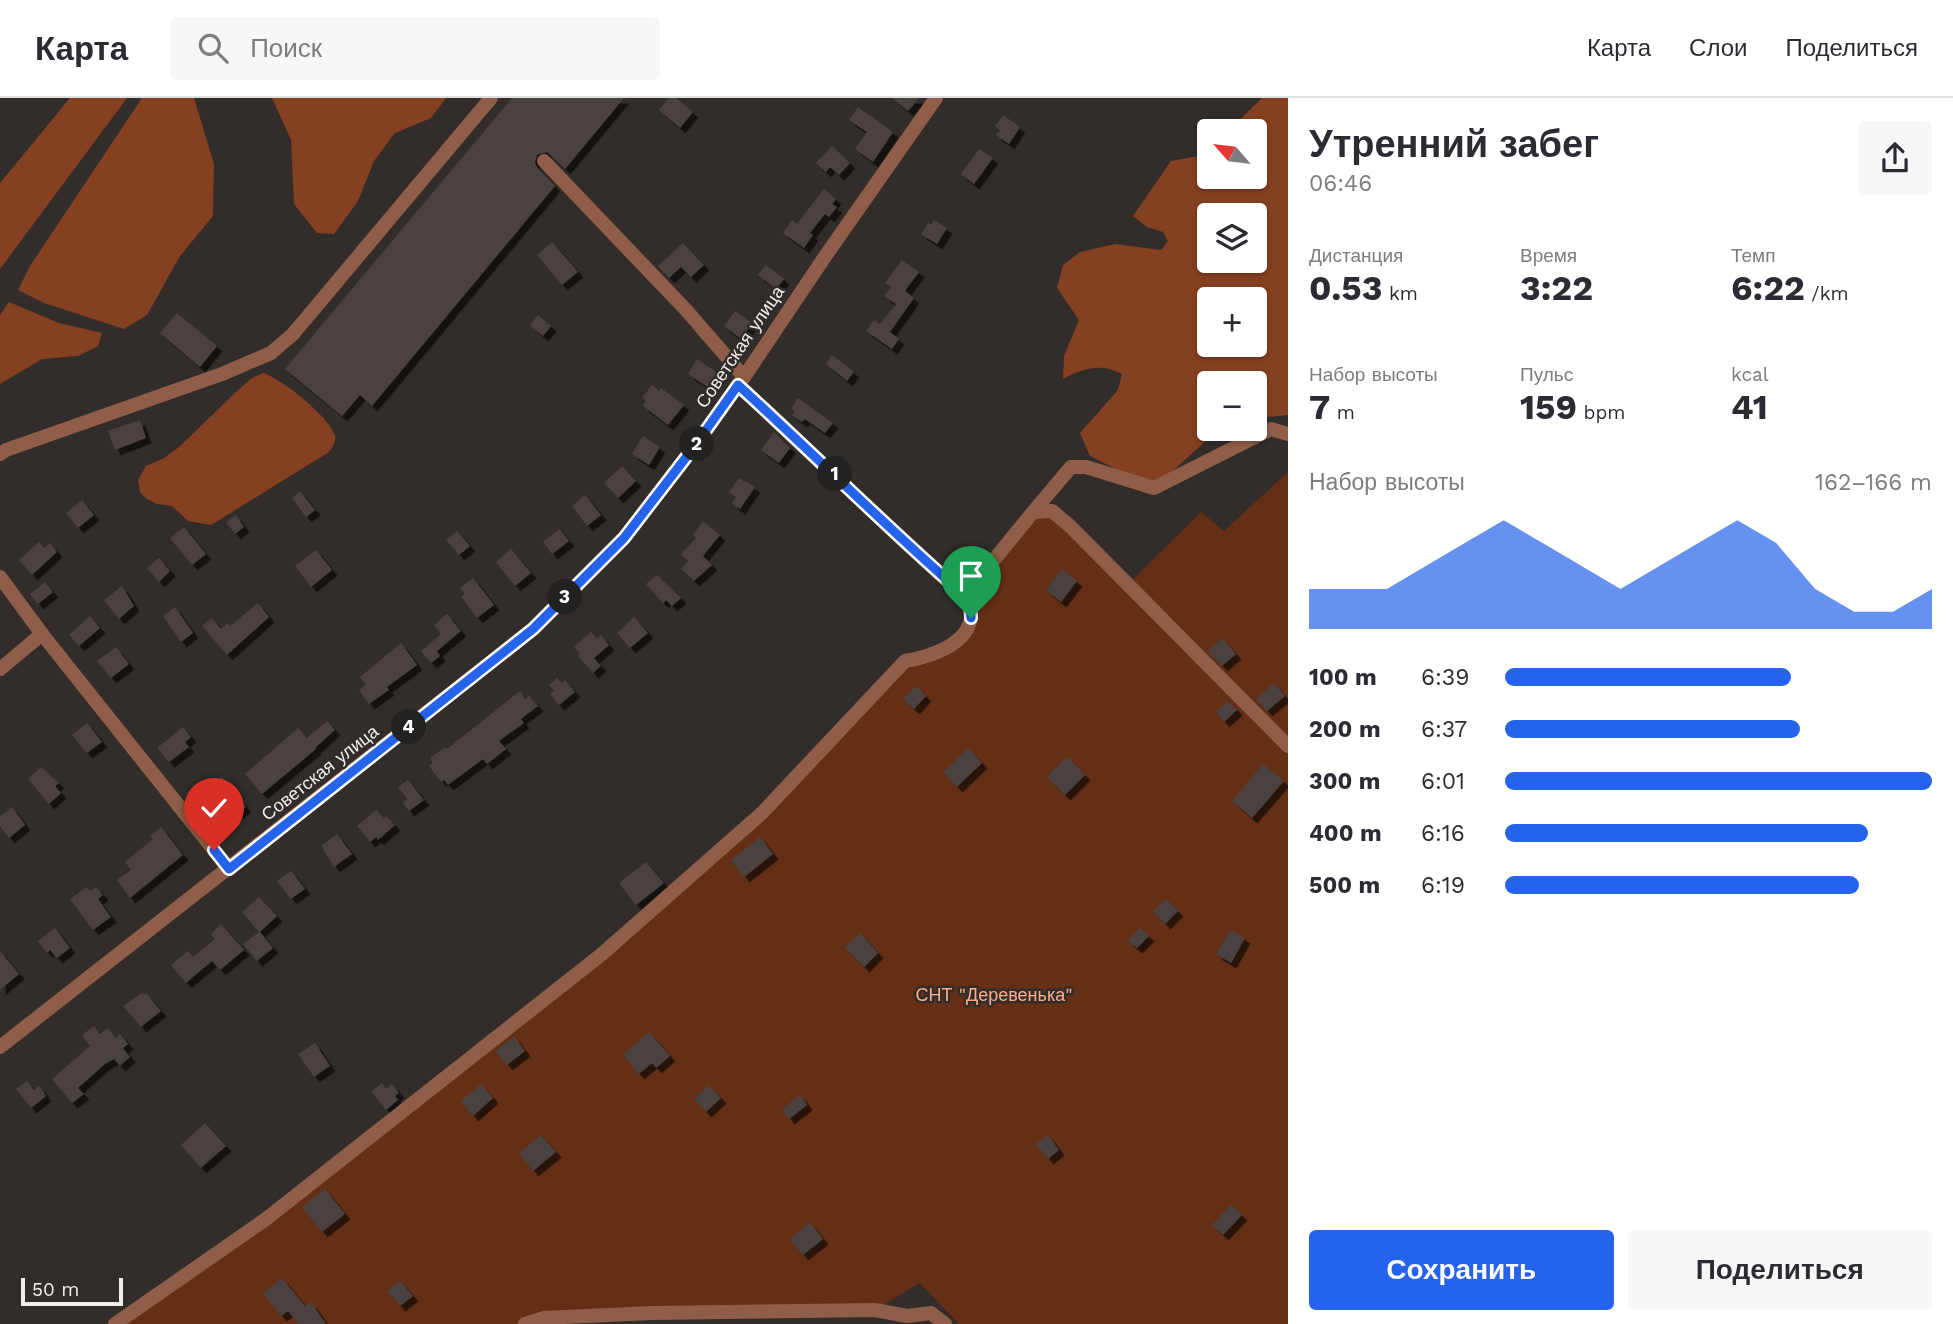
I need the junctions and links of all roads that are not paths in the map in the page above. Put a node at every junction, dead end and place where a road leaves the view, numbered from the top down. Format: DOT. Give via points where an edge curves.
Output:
graph roads {
  1 [pos="491,98"];
  2 [pos="936,98"];
  3 [pos="544,161"];
  4 [pos="741,381"];
  5 [pos="1288,434"];
  6 [pos="0,454"];
  7 [pos="1033,512"];
  8 [pos="0,577"];
  9 [pos="970,600"];
  10 [pos="42,634"];
  11 [pos="0,669"];
  12 [pos="1288,747"];
  13 [pos="229,869"];
  14 [pos="0,1047"];
  15 [pos="115,1324"];
  16 [pos="525,1324"];
  17 [pos="945,1324"];
  1 -- 6 [label="street" via="293,334 271,353"];
  2 -- 4 [label="street, Советская улица"];
  3 -- 4 [label="street" via="660,282"];
  4 -- 9 [label="street" via="906,545"];
  4 -- 13 [label="street, Советская улица" via="624,538 533,629"];
  5 -- 7 [label="street" via="1271,429 1154,488 1072,467"];
  7 -- 9 [label="street" via="996,556"];
  7 -- 12 [label="street" via="1052,511 1070,526"];
  8 -- 10 [label="street"];
  9 -- 15 [label="street" via="971,618 963,635 943,649 905,661 762,813 602,954 266,1219"];
  10 -- 11 [label="street"];
  10 -- 13 [label="street"];
  13 -- 14 [label="street, Советская улица"];
  16 -- 17 [label="street" via="544,1318 624,1314 874,1310 907,1316 931,1313"];
}
